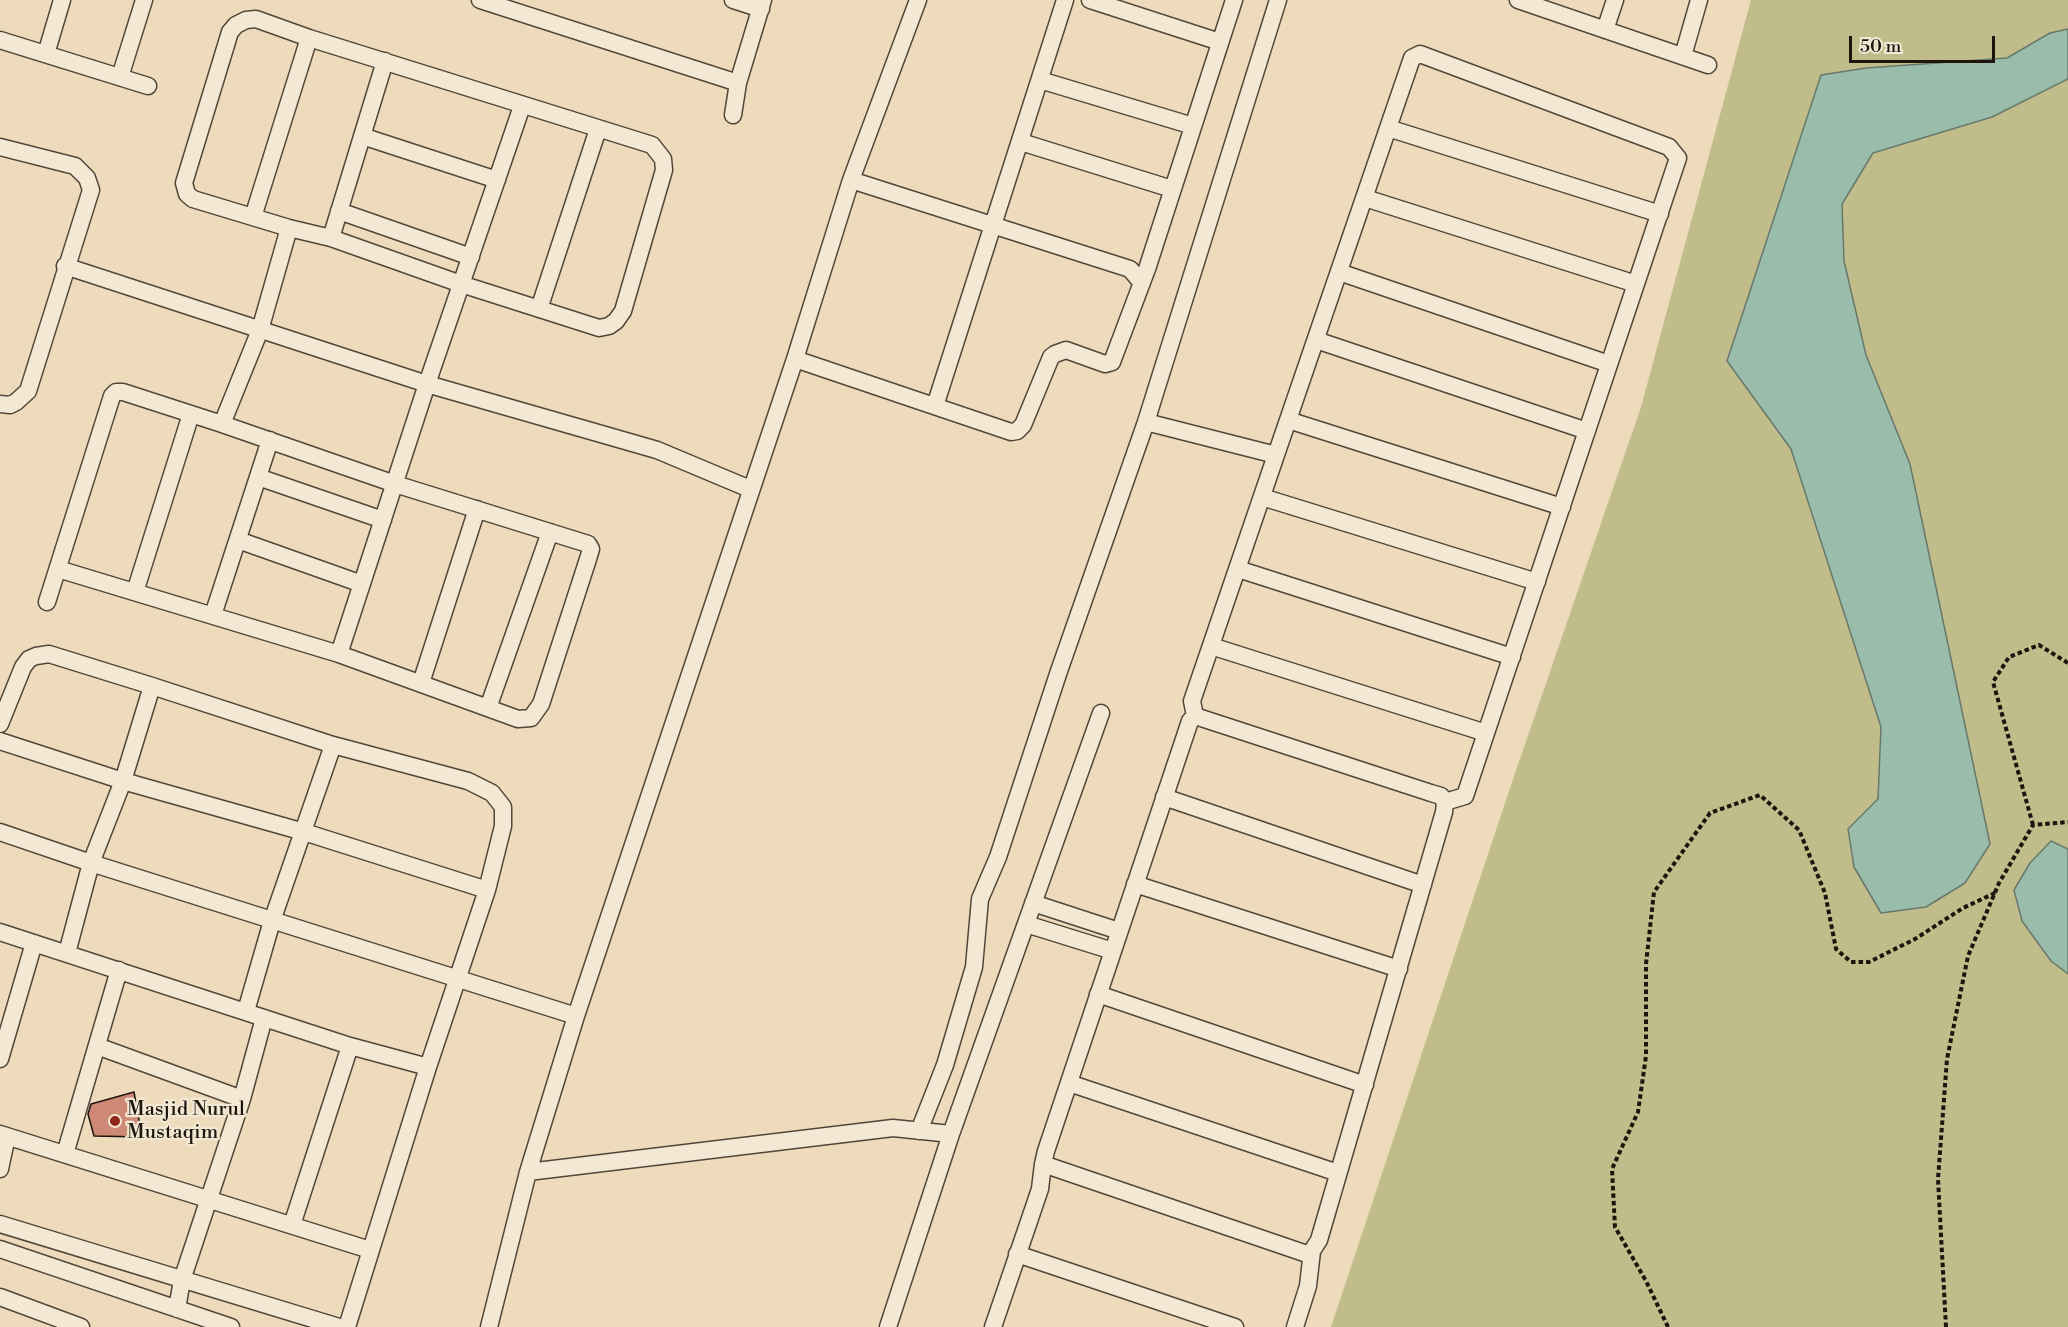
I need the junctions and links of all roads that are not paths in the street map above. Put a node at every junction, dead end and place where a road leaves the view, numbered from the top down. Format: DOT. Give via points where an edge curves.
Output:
graph roads {
  1 [pos="62,0"];
  2 [pos="144,0"];
  3 [pos="480,0"];
  4 [pos="733,0"];
  5 [pos="918,0"];
  6 [pos="1065,0"];
  7 [pos="1090,0"];
  8 [pos="1234,0"];
  9 [pos="1278,0"];
  10 [pos="1518,0"];
  11 [pos="1615,0"];
  12 [pos="1699,0"];
  13 [pos="1540,3"];
  14 [pos="512,5"];
  15 [pos="762,5"];
  16 [pos="1605,30"];
  17 [pos="309,39"];
  18 [pos="0,40"];
  19 [pos="1220,42"];
  20 [pos="46,54"];
  21 [pos="1683,56"];
  22 [pos="385,61"];
  23 [pos="1708,65"];
  24 [pos="120,77"];
  25 [pos="1040,80"];
  26 [pos="738,82"];
  27 [pos="148,86"];
  28 [pos="522,106"];
  29 [pos="733,115"];
  30 [pos="1193,126"];
  31 [pos="1388,128"];
  32 [pos="598,129"];
  33 [pos="362,136"];
  34 [pos="1021,142"];
  35 [pos="0,148"];
  36 [pos="497,180"];
  37 [pos="851,180"];
  38 [pos="1172,189"];
  39 [pos="1365,198"];
  40 [pos="339,211"];
  41 [pos="1660,214"];
  42 [pos="253,217"];
  43 [pos="995,226"];
  44 [pos="289,228"];
  45 [pos="331,238"];
  46 [pos="471,257"];
  47 [pos="65,266"];
  48 [pos="1339,272"];
  49 [pos="1142,283"];
  50 [pos="461,284"];
  51 [pos="1636,284"];
  52 [pos="539,309"];
  53 [pos="260,330"];
  54 [pos="1316,340"];
  55 [pos="795,359"];
  56 [pos="1609,364"];
  57 [pos="428,384"];
  58 [pos="0,404"];
  59 [pos="935,406"];
  60 [pos="191,414"];
  61 [pos="1288,420"];
  62 [pos="1146,422"];
  63 [pos="222,424"];
  64 [pos="1587,431"];
  65 [pos="270,440"];
  66 [pos="1276,455"];
  67 [pos="258,477"];
  68 [pos="395,484"];
  69 [pos="750,489"];
  70 [pos="1262,497"];
  71 [pos="1562,507"];
  72 [pos="477,509"];
  73 [pos="383,520"];
  74 [pos="550,532"];
  75 [pos="238,540"];
  76 [pos="1238,568"];
  77 [pos="58,569"];
  78 [pos="1537,582"];
  79 [pos="362,584"];
  80 [pos="135,592"];
  81 [pos="47,602"];
  82 [pos="213,615"];
  83 [pos="1211,645"];
  84 [pos="339,654"];
  85 [pos="1512,657"];
  86 [pos="421,683"];
  87 [pos="152,686"];
  88 [pos="488,708"];
  89 [pos="1101,713"];
  90 [pos="1195,716"];
  91 [pos="0,724"];
  92 [pos="1486,734"];
  93 [pos="0,741"];
  94 [pos="333,746"];
  95 [pos="123,781"];
  96 [pos="1164,797"];
  97 [pos="1444,802"];
  98 [pos="0,832"];
  99 [pos="304,832"];
  100 [pos="91,863"];
  101 [pos="1135,884"];
  102 [pos="1423,885"];
  103 [pos="487,890"];
  104 [pos="1033,903"];
  105 [pos="272,921"];
  106 [pos="1026,924"];
  107 [pos="1119,931"];
  108 [pos="0,932"];
  109 [pos="34,943"];
  110 [pos="1113,951"];
  111 [pos="67,953"];
  112 [pos="1399,969"];
  113 [pos="119,970"];
  114 [pos="457,980"];
  115 [pos="1098,994"];
  116 [pos="246,1011"];
  117 [pos="576,1016"];
  118 [pos="264,1018"];
  119 [pos="4,1031"];
  120 [pos="97,1046"];
  121 [pos="350,1046"];
  122 [pos="0,1059"];
  123 [pos="428,1067"];
  124 [pos="1069,1083"];
  125 [pos="1365,1085"];
  126 [pos="242,1099"];
  127 [pos="919,1131"];
  128 [pos="951,1134"];
  129 [pos="3,1135"];
  130 [pos="65,1154"];
  131 [pos="1043,1164"];
  132 [pos="0,1169"];
  133 [pos="528,1172"];
  134 [pos="1338,1173"];
  135 [pos="208,1199"];
  136 [pos="0,1224"];
  137 [pos="292,1226"];
  138 [pos="0,1249"];
  139 [pos="370,1251"];
  140 [pos="1312,1251"];
  141 [pos="1017,1254"];
  142 [pos="182,1280"];
  143 [pos="0,1297"];
  144 [pos="177,1309"];
  145 [pos="78,1327"];
  146 [pos="231,1327"];
  147 [pos="339,1327"];
  148 [pos="347,1327"];
  149 [pos="489,1327"];
  150 [pos="888,1327"];
  151 [pos="993,1327"];
  152 [pos="1235,1327"];
  153 [pos="1295,1327"];
  1 -- 20 [label="street"];
  2 -- 24 [label="street"];
  3 -- 14 [label="street"];
  4 -- 15 [label="street"];
  5 -- 37 [label="street"];
  6 -- 25 [label="street"];
  7 -- 19 [label="street"];
  8 -- 19 [label="street"];
  9 -- 62 [label="street"];
  10 -- 13 [label="street"];
  11 -- 16 [label="street"];
  12 -- 21 [label="street"];
  13 -- 16 [label="street"];
  14 -- 26 [label="street"];
  15 -- 26 [label="street"];
  16 -- 21 [label="street"];
  17 -- 22 [label="street"];
  17 -- 42 [label="street"];
  17 -- 42 [label="street" via="256,19 246,20 230,32 184,183 193,199"];
  18 -- 20 [label="street"];
  19 -- 30 [label="street"];
  20 -- 24 [label="street"];
  21 -- 23 [label="street"];
  22 -- 28 [label="street"];
  22 -- 33 [label="street"];
  24 -- 27 [label="street"];
  25 -- 30 [label="street"];
  25 -- 34 [label="street"];
  26 -- 29 [label="street"];
  28 -- 32 [label="street"];
  28 -- 36 [label="street"];
  30 -- 38 [label="street"];
  31 -- 39 [label="street"];
  31 -- 41 [label="street"];
  31 -- 41 [label="street" via="1412,58 1420,54 1669,147 1678,158"];
  32 -- 52 [label="street"];
  32 -- 52 [label="street" via="652,145 663,159 664,170 623,311 609,326 599,328"];
  33 -- 36 [label="street"];
  33 -- 40 [label="street"];
  34 -- 38 [label="street"];
  34 -- 43 [label="street"];
  35 -- 47 [label="street" via="75,166 87,178 91,190"];
  36 -- 46 [label="street"];
  37 -- 43 [label="street"];
  37 -- 55 [label="street"];
  38 -- 49 [label="street"];
  39 -- 48 [label="street"];
  39 -- 51 [label="street"];
  40 -- 45 [label="street"];
  40 -- 46 [label="street"];
  41 -- 51 [label="street"];
  42 -- 44 [label="street"];
  43 -- 49 [label="street" via="1130,269"];
  43 -- 59 [label="street"];
  44 -- 45 [label="street"];
  44 -- 53 [label="street"];
  45 -- 50 [label="street"];
  46 -- 50 [label="street"];
  47 -- 53 [label="street"];
  47 -- 58 [label="street" via="28,391 16,402"];
  48 -- 54 [label="street"];
  48 -- 56 [label="street"];
  49 -- 59 [label="street" via="1112,362 1105,364 1066,350 1055,354 1017,431"];
  50 -- 52 [label="street"];
  50 -- 57 [label="street"];
  51 -- 56 [label="street"];
  53 -- 57 [label="street"];
  53 -- 63 [label="street"];
  54 -- 61 [label="street"];
  54 -- 64 [label="street"];
  55 -- 59 [label="street"];
  55 -- 69 [label="street"];
  56 -- 64 [label="street"];
  57 -- 68 [label="street"];
  57 -- 69 [label="street" via="657,450"];
  60 -- 63 [label="street"];
  60 -- 77 [label="street" via="123,392 113,394"];
  60 -- 80 [label="street"];
  61 -- 66 [label="street"];
  61 -- 71 [label="street"];
  62 -- 66 [label="street"];
  62 -- 127 [label="street" via="998,857 980,899 974,967 945,1065"];
  63 -- 65 [label="street"];
  64 -- 71 [label="street"];
  65 -- 67 [label="street"];
  65 -- 68 [label="street"];
  66 -- 70 [label="street"];
  67 -- 73 [label="street"];
  67 -- 75 [label="street"];
  68 -- 72 [label="street"];
  68 -- 73 [label="street"];
  69 -- 117 [label="street"];
  70 -- 76 [label="street"];
  70 -- 78 [label="street"];
  71 -- 78 [label="street"];
  72 -- 74 [label="street"];
  72 -- 86 [label="street"];
  73 -- 79 [label="street"];
  74 -- 88 [label="street"];
  74 -- 88 [label="street" via="588,544 591,549 541,704 531,718 518,719"];
  75 -- 79 [label="street"];
  75 -- 82 [label="street"];
  76 -- 83 [label="street"];
  76 -- 85 [label="street"];
  77 -- 80 [label="street"];
  77 -- 81 [label="street"];
  78 -- 85 [label="street"];
  79 -- 84 [label="street"];
  80 -- 82 [label="street"];
  82 -- 84 [label="street"];
  83 -- 90 [label="street" via="1192,702"];
  83 -- 92 [label="street"];
  84 -- 86 [label="street"];
  85 -- 92 [label="street"];
  86 -- 88 [label="street"];
  87 -- 91 [label="street" via="43,654 23,667"];
  87 -- 94 [label="street"];
  87 -- 95 [label="street"];
  89 -- 104 [label="street"];
  90 -- 96 [label="street" via="1190,720"];
  90 -- 97 [label="street" via="1441,796"];
  92 -- 97 [label="street" via="1465,796"];
  93 -- 95 [label="street"];
  94 -- 99 [label="street"];
  94 -- 103 [label="street" via="468,781 492,793 503,807 503,826"];
  95 -- 99 [label="street"];
  95 -- 100 [label="street"];
  96 -- 101 [label="street"];
  96 -- 102 [label="street"];
  97 -- 102 [label="street"];
  98 -- 100 [label="street"];
  99 -- 103 [label="street"];
  99 -- 105 [label="street"];
  100 -- 105 [label="street"];
  100 -- 111 [label="street"];
  101 -- 107 [label="street"];
  101 -- 112 [label="street"];
  102 -- 112 [label="street"];
  103 -- 114 [label="street"];
  104 -- 106 [label="street"];
  104 -- 107 [label="street"];
  105 -- 114 [label="street"];
  105 -- 116 [label="street"];
  106 -- 110 [label="street"];
  106 -- 128 [label="street"];
  107 -- 110 [label="street"];
  108 -- 109 [label="street"];
  109 -- 111 [label="street"];
  109 -- 119 [label="street"];
  110 -- 115 [label="street"];
  111 -- 113 [label="street"];
  112 -- 125 [label="street"];
  113 -- 116 [label="street"];
  113 -- 120 [label="street"];
  114 -- 117 [label="street"];
  114 -- 123 [label="street"];
  115 -- 124 [label="street"];
  115 -- 125 [label="street"];
  116 -- 118 [label="street"];
  117 -- 133 [label="street"];
  118 -- 121 [label="street"];
  118 -- 126 [label="street"];
  119 -- 122 [label="street"];
  120 -- 126 [label="street"];
  120 -- 130 [label="street"];
  121 -- 123 [label="street"];
  121 -- 137 [label="street"];
  123 -- 139 [label="street"];
  124 -- 131 [label="street"];
  124 -- 134 [label="street"];
  125 -- 134 [label="street"];
  126 -- 135 [label="street"];
  127 -- 128 [label="street"];
  127 -- 133 [label="street" via="893,1128"];
  128 -- 150 [label="street"];
  129 -- 130 [label="street"];
  129 -- 132 [label="street"];
  130 -- 135 [label="street"];
  131 -- 140 [label="street" via="1298,1252"];
  131 -- 141 [label="street" via="1040,1189"];
  133 -- 149 [label="street"];
  134 -- 140 [label="street"];
  135 -- 137 [label="street"];
  135 -- 142 [label="street"];
  136 -- 142 [label="street"];
  137 -- 139 [label="street"];
  138 -- 144 [label="street"];
  139 -- 148 [label="street"];
  140 -- 153 [label="street" via="1308,1286"];
  141 -- 151 [label="street"];
  141 -- 152 [label="street"];
  142 -- 144 [label="street"];
  142 -- 147 [label="street"];
  143 -- 145 [label="street"];
  144 -- 146 [label="street"];
}
